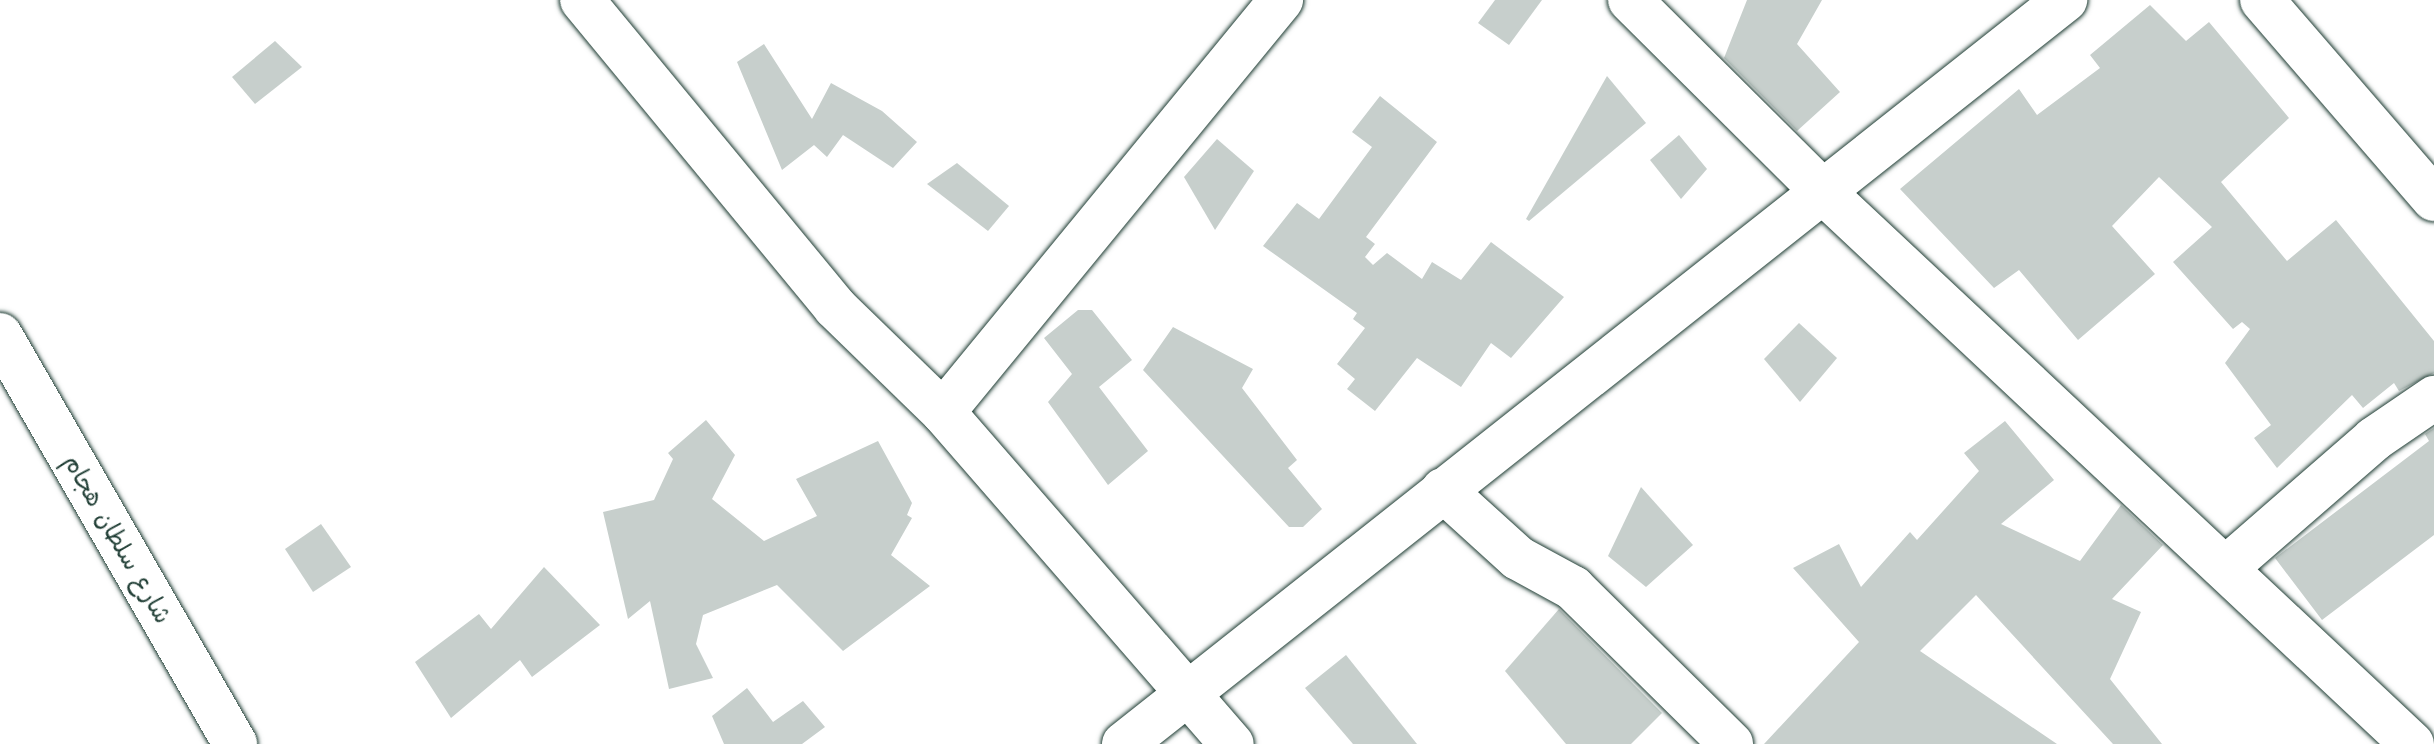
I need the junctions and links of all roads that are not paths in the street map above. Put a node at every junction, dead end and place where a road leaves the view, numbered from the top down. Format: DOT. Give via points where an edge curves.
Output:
graph roads {
  1 [pos="582,0"];
  2 [pos="1281,0"];
  3 [pos="1630,0"];
  4 [pos="2065,0"];
  5 [pos="2262,0"];
  6 [pos="1821,190"];
  7 [pos="2434,199"];
  8 [pos="0,335"];
  9 [pos="2434,398"];
  10 [pos="943,412"];
  11 [pos="1443,490"];
  12 [pos="2227,567"];
  13 [pos="1191,690"];
  14 [pos="235,744"];
  15 [pos="1124,744"];
  16 [pos="1232,744"];
  17 [pos="1731,744"];
  18 [pos="2412,744"];
  1 -- 10 [label="main road" via="835,307"];
  2 -- 10 [label="main road"];
  3 -- 6 [label="main road"];
  4 -- 6 [label="main road"];
  5 -- 7 [label="main road"];
  6 -- 11 [label="main road"];
  6 -- 12 [label="main road"];
  8 -- 14 [label="main road, شارع سلطان هجام"];
  9 -- 12 [label="main road" via="2374,439"];
  10 -- 13 [label="main road"];
  11 -- 13 [label="main road"];
  11 -- 17 [label="main road" via="1518,558 1573,588"];
  12 -- 18 [label="main road"];
  13 -- 15 [label="main road"];
  13 -- 16 [label="main road"];
}
